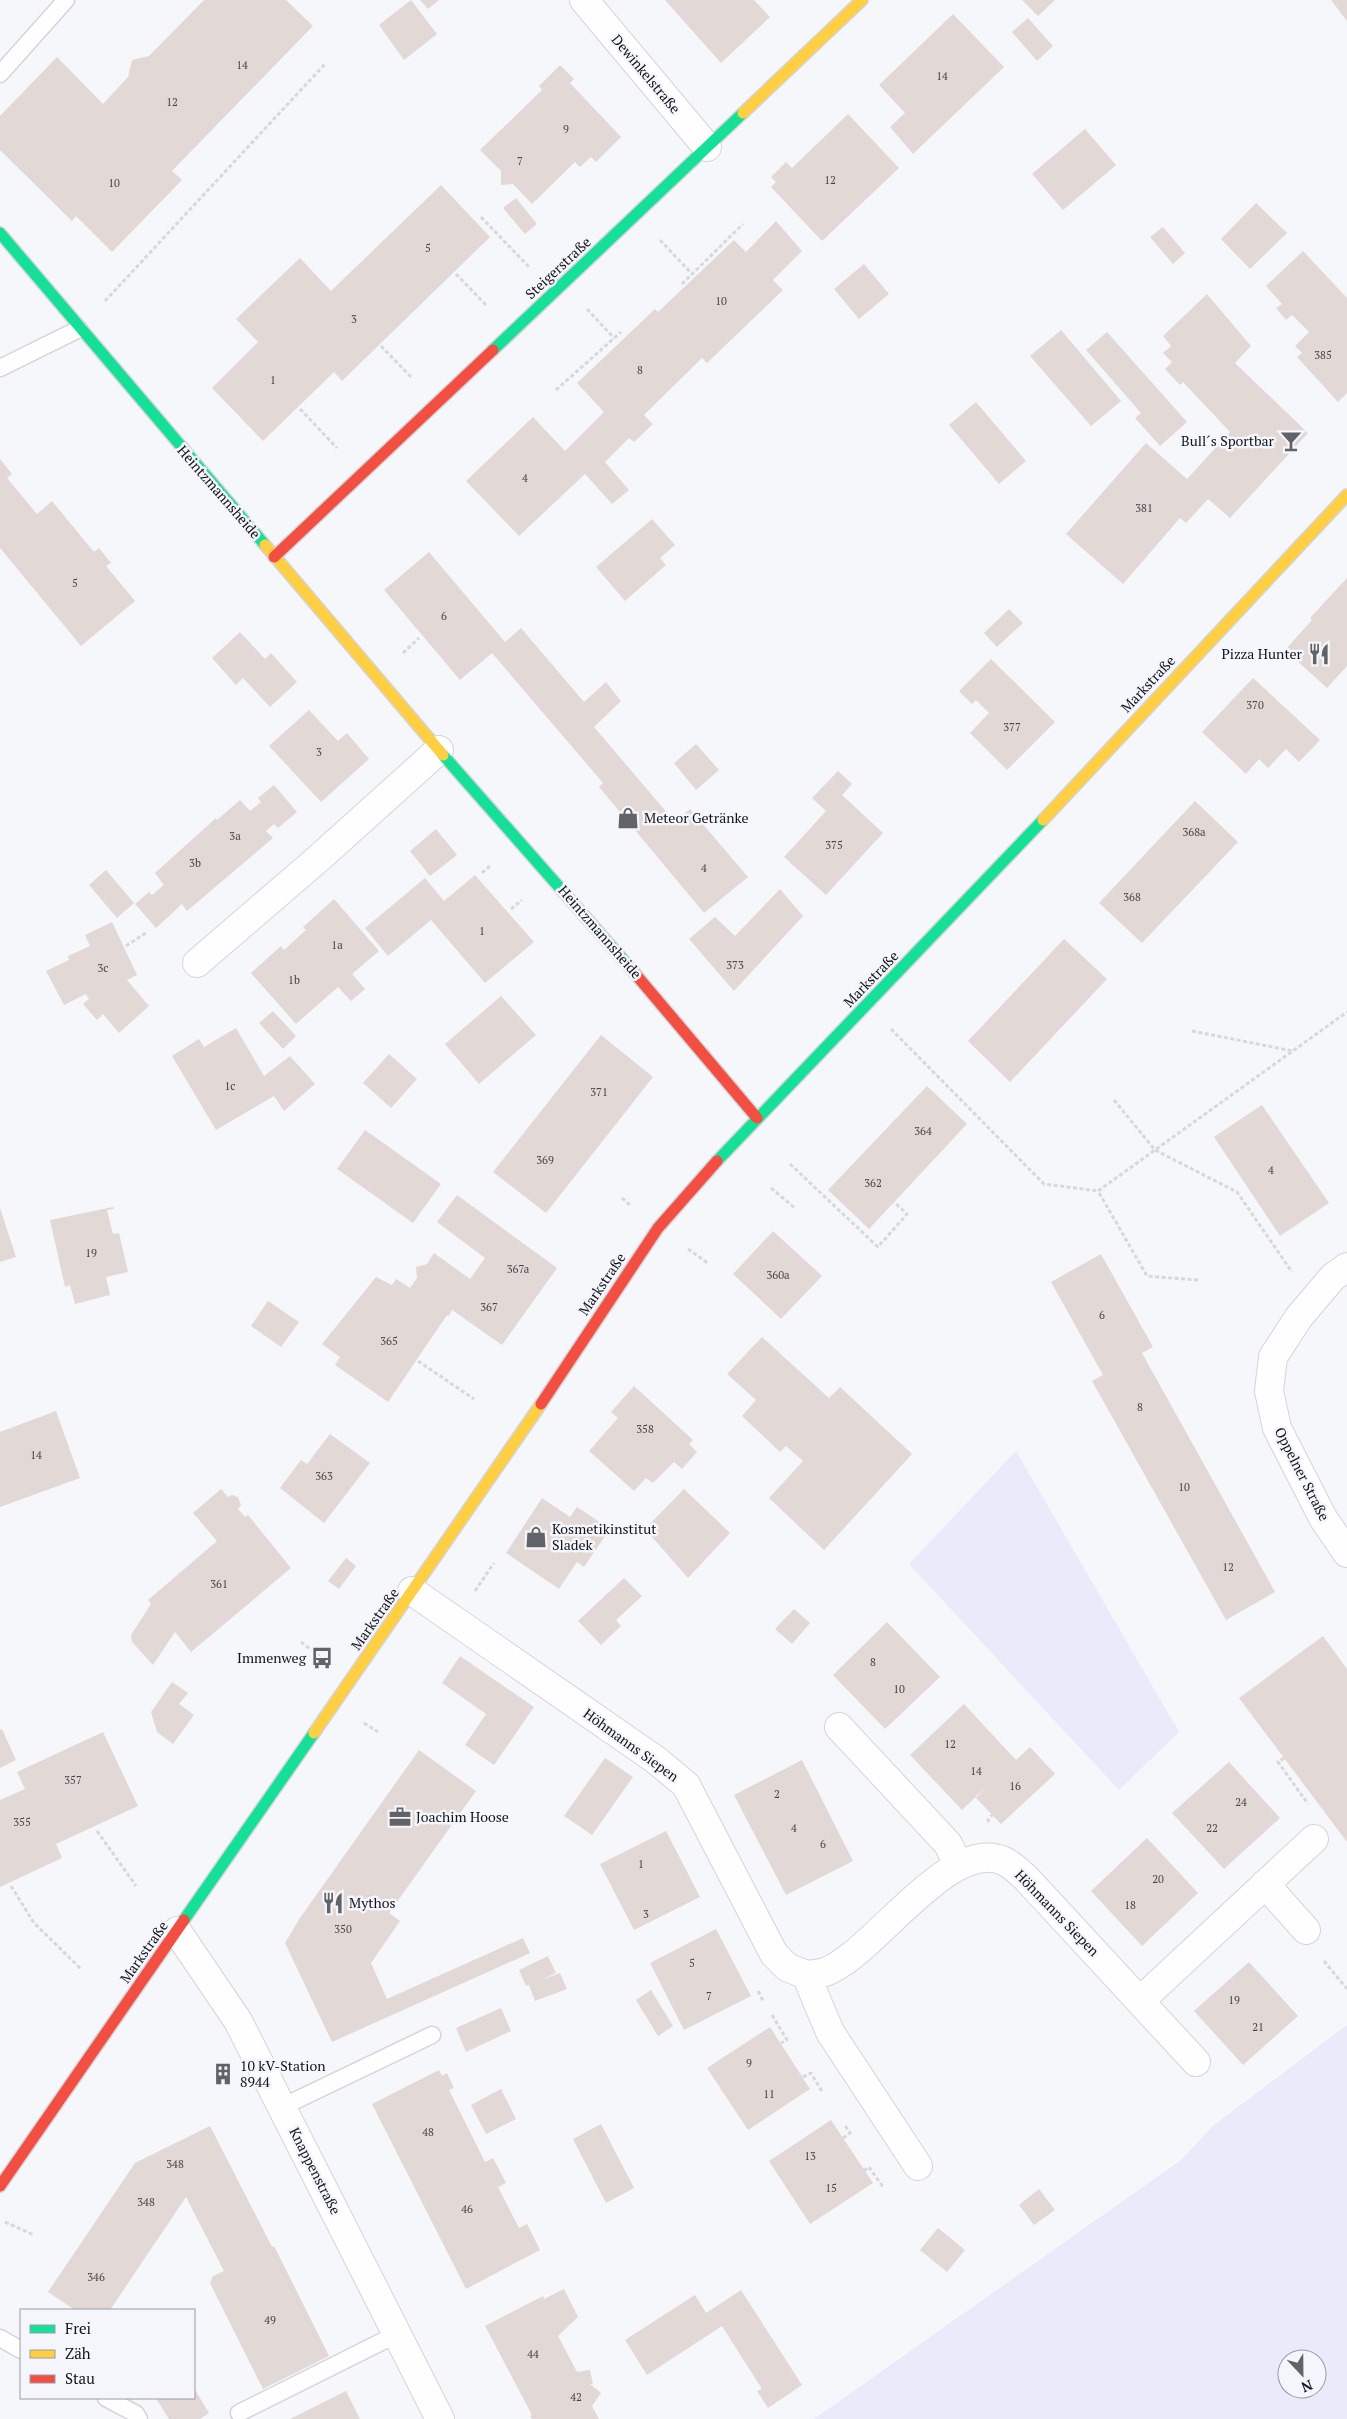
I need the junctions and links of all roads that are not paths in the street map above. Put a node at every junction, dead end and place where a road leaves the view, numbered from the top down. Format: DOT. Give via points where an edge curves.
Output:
graph roads {
  1 [pos="66,0"];
  2 [pos="584,0"];
  3 [pos="862,0"];
  4 [pos="0,74"];
  5 [pos="707,147"];
  6 [pos="0,234"];
  7 [pos="79,328"];
  8 [pos="0,368"];
  9 [pos="1347,495"];
  10 [pos="274,556"];
  11 [pos="439,750"];
  12 [pos="197,963"];
  13 [pos="757,1118"];
  14 [pos="1347,1267"];
  15 [pos="1347,1553"];
  16 [pos="412,1592"];
  17 [pos="839,1727"];
  18 [pos="1314,1839"];
  19 [pos="958,1865"];
  20 [pos="1265,1884"];
  21 [pos="1306,1930"];
  22 [pos="177,1931"];
  23 [pos="806,1975"];
  24 [pos="1141,2000"];
  25 [pos="432,2035"];
  26 [pos="1196,2062"];
  27 [pos="282,2107"];
  28 [pos="918,2166"];
  29 [pos="0,2186"];
  30 [pos="397,2334"];
  31 [pos="0,2338"];
  32 [pos="20,2349"];
  33 [pos="108,2399"];
  34 [pos="239,2413"];
  35 [pos="138,2419"];
  36 [pos="440,2419"];
  1 -- 4 [label="lane"];
  2 -- 5 [label="street, Dewinkelstraße"];
  3 -- 5 [label="main road, Steigerstraße"];
  5 -- 10 [label="main road, Steigerstraße"];
  6 -- 7 [label="main road, Heintzmannsheide"];
  7 -- 8 [label="lane"];
  7 -- 10 [label="main road, Heintzmannsheide"];
  9 -- 13 [label="main road, Markstraße" via="972,895"];
  10 -- 11 [label="main road, Heintzmannsheide"];
  11 -- 12 [label="street"];
  11 -- 13 [label="main road, Heintzmannsheide" via="614,948"];
  13 -- 16 [label="main road, Markstraße" via="658,1228"];
  14 -- 15 [label="street, Oppelner Straße" via="1299,1317 1274,1357 1269,1391 1277,1428 1323,1518"];
  16 -- 22 [label="main road, Markstraße"];
  16 -- 23 [label="street, Höhmanns Siepen" via="656,1760 686,1785 774,1954 787,1967"];
  17 -- 19 [label="street" via="948,1844"];
  18 -- 20 [label="street"];
  19 -- 23 [label="street, Höhmanns Siepen" via="939,1877 848,1957 825,1972"];
  19 -- 24 [label="street, Höhmanns Siepen" via="982,1858 1003,1860 1025,1877"];
  20 -- 21 [label="street"];
  20 -- 24 [label="street"];
  22 -- 27 [label="street, Knappenstraße" via="238,2021"];
  22 -- 29 [label="main road, Markstraße"];
  23 -- 28 [label="street" via="830,2032"];
  24 -- 26 [label="street, Höhmanns Siepen"];
  25 -- 27 [label="lane"];
  27 -- 30 [label="street, Knappenstraße"];
  30 -- 34 [label="lane"];
  30 -- 36 [label="street, Knappenstraße"];
  31 -- 32 [label="lane"];
  33 -- 35 [label="lane" via="136,2414"];
}
